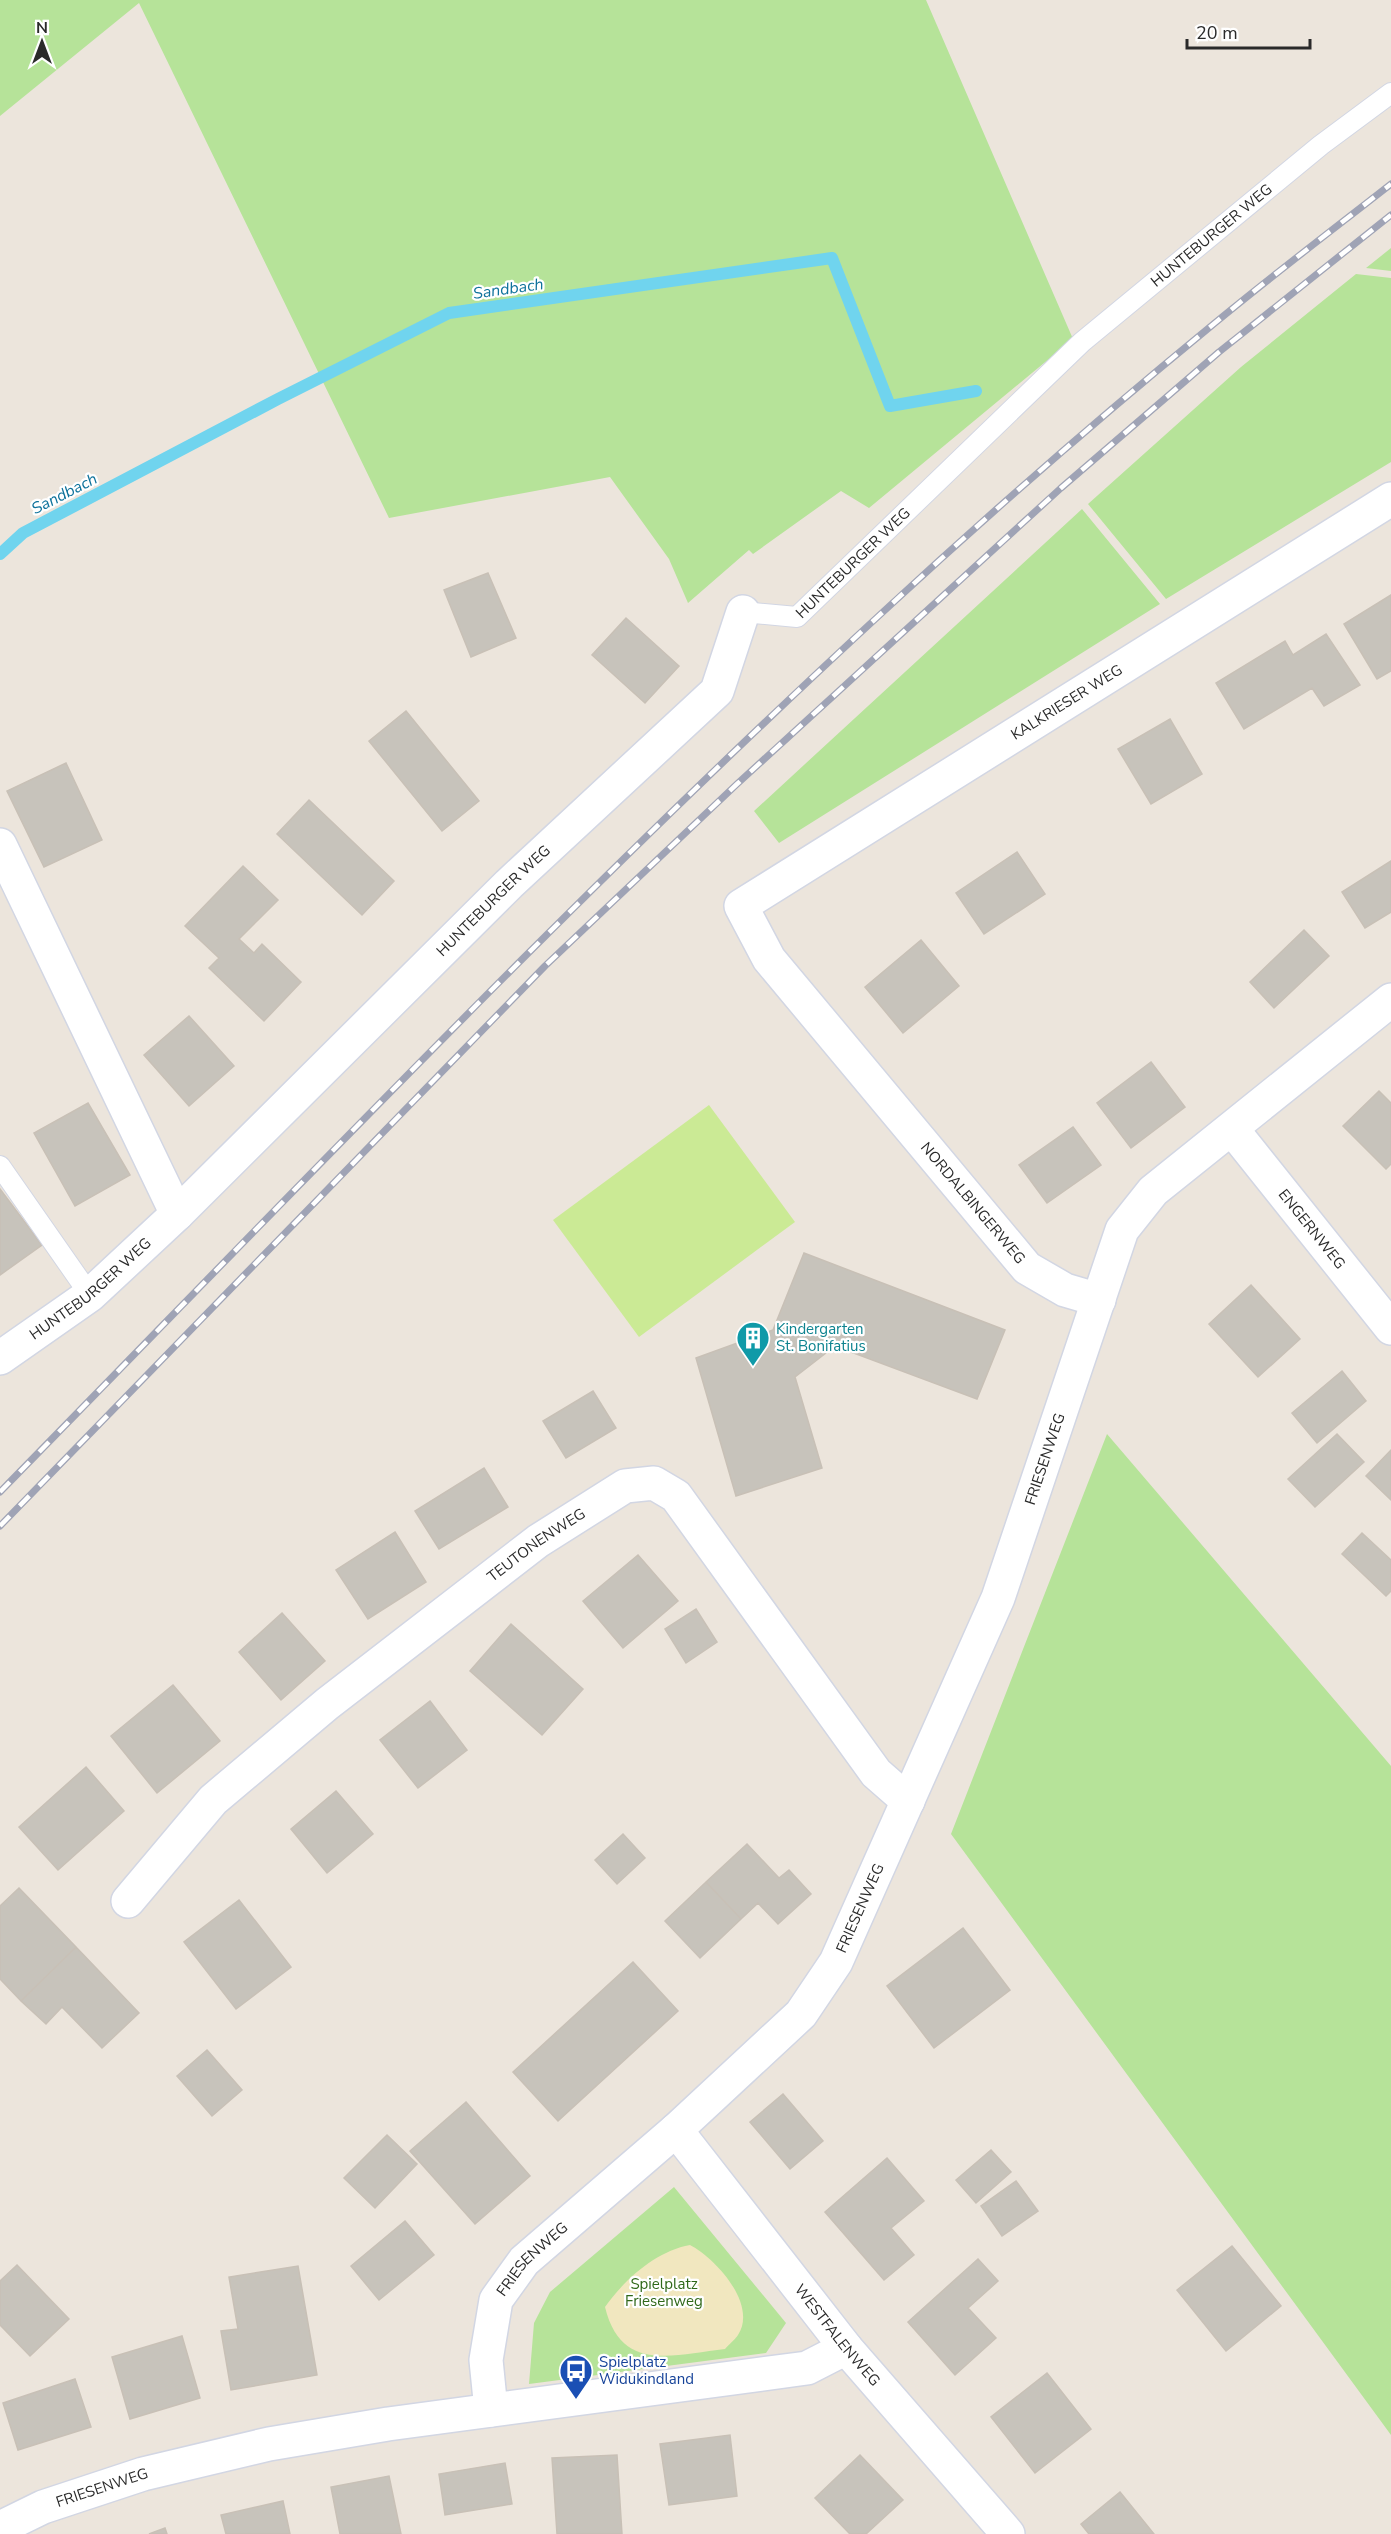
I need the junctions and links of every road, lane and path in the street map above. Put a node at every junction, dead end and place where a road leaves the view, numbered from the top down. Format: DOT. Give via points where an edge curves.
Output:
graph roads {
  1 [pos="1391,93"];
  2 [pos="1391,499"];
  3 [pos="743,612"];
  4 [pos="0,845"];
  5 [pos="741,906"];
  6 [pos="1391,1000"];
  7 [pos="1232,1129"];
  8 [pos="0,1166"];
  9 [pos="177,1214"];
  10 [pos="90,1295"];
  11 [pos="1099,1300"];
  12 [pos="1391,1328"];
  13 [pos="0,1358"];
  14 [pos="908,1801"];
  15 [pos="128,1901"];
  16 [pos="676,2130"];
  17 [pos="846,2348"];
  18 [pos="491,2410"];
  19 [pos="0,2528"];
  20 [pos="1008,2534"];
  1 -- 3 [label="lane, HUNTEBURGER WEG" via="1321,145 1082,342 797,617"];
  2 -- 5 [label="street, KALKRIESER WEG"];
  3 -- 9 [label="street, HUNTEBURGER WEG" via="717,691 509,884"];
  4 -- 9 [label="street"];
  5 -- 11 [label="street, NORDALBINGERWEG" via="769,959 1027,1268 1065,1290"];
  6 -- 7 [label="street"];
  7 -- 11 [label="street" via="1146,1199 1122,1230"];
  7 -- 12 [label="street, ENGERNWEG"];
  8 -- 10 [label="lane"];
  9 -- 10 [label="street, HUNTEBURGER WEG"];
  10 -- 13 [label="street, HUNTEBURGER WEG"];
  11 -- 14 [label="street, FRIESENWEG" via="998,1598"];
  14 -- 15 [label="street, TEUTONENWEG" via="876,1773 676,1496 654,1483 625,1486 538,1541 327,1704 213,1800"];
  14 -- 16 [label="street, FRIESENWEG" via="836,1962 801,2014"];
  16 -- 17 [label="street, WESTFALENWEG"];
  16 -- 18 [label="street, FRIESENWEG" via="524,2261 496,2300 486,2360"];
  17 -- 18 [label="street, FRIESENWEG" via="807,2368"];
  17 -- 20 [label="street, WESTFALENWEG"];
  18 -- 19 [label="street, FRIESENWEG" via="269,2444 143,2474 43,2507"];
}
